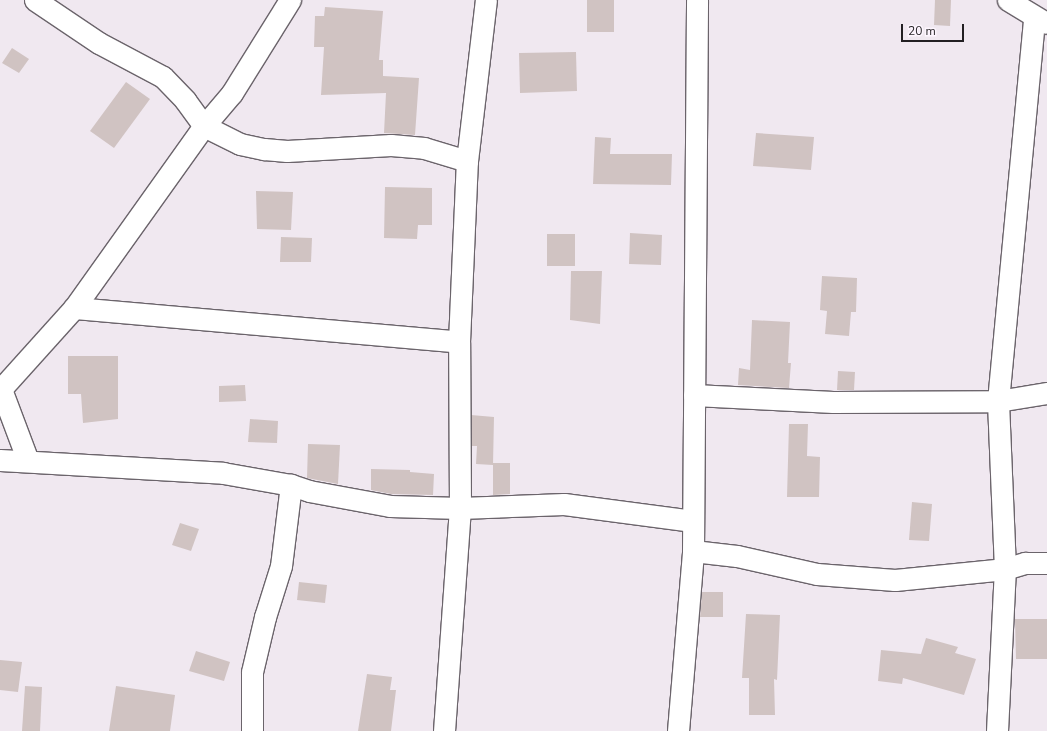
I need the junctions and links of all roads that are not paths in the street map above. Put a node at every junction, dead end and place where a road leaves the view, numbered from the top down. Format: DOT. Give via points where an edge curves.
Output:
graph roads {
  1 [pos="35,0"];
  2 [pos="290,0"];
  3 [pos="486,0"];
  4 [pos="697,0"];
  5 [pos="1008,0"];
  6 [pos="1040,20"];
  7 [pos="204,126"];
  8 [pos="467,161"];
  9 [pos="74,308"];
  10 [pos="459,342"];
  11 [pos="1,389"];
  12 [pos="1047,393"];
  13 [pos="694,395"];
  14 [pos="998,401"];
  15 [pos="0,460"];
  16 [pos="28,461"];
  17 [pos="291,485"];
  18 [pos="460,508"];
  19 [pos="693,521"];
  20 [pos="693,551"];
  21 [pos="1047,563"];
  22 [pos="1005,569"];
  23 [pos="252,731"];
  24 [pos="444,731"];
  25 [pos="678,731"];
  26 [pos="997,731"];
  1 -- 7 [label="street" via="99,43 163,77 185,100"];
  2 -- 7 [label="street" via="232,93"];
  3 -- 8 [label="street"];
  4 -- 13 [label="street"];
  5 -- 6 [label="street"];
  6 -- 14 [label="street"];
  7 -- 8 [label="street" via="240,144 264,149 287,151 392,145 424,148"];
  7 -- 9 [label="street"];
  8 -- 10 [label="street"];
  9 -- 10 [label="street"];
  9 -- 11 [label="street"];
  10 -- 18 [label="street"];
  11 -- 16 [label="street"];
  12 -- 14 [label="street"];
  13 -- 14 [label="street" via="833,402"];
  13 -- 19 [label="street"];
  14 -- 22 [label="street"];
  15 -- 16 [label="street"];
  16 -- 17 [label="street" via="223,473"];
  17 -- 18 [label="street" via="309,492 390,506"];
  17 -- 23 [label="street" via="281,566 252,672"];
  18 -- 19 [label="street" via="564,504"];
  18 -- 24 [label="street"];
  19 -- 20 [label="street"];
  20 -- 22 [label="street" via="737,556 817,574 896,580"];
  20 -- 25 [label="street"];
  21 -- 22 [label="street" via="1025,563"];
  22 -- 26 [label="street"];
}
